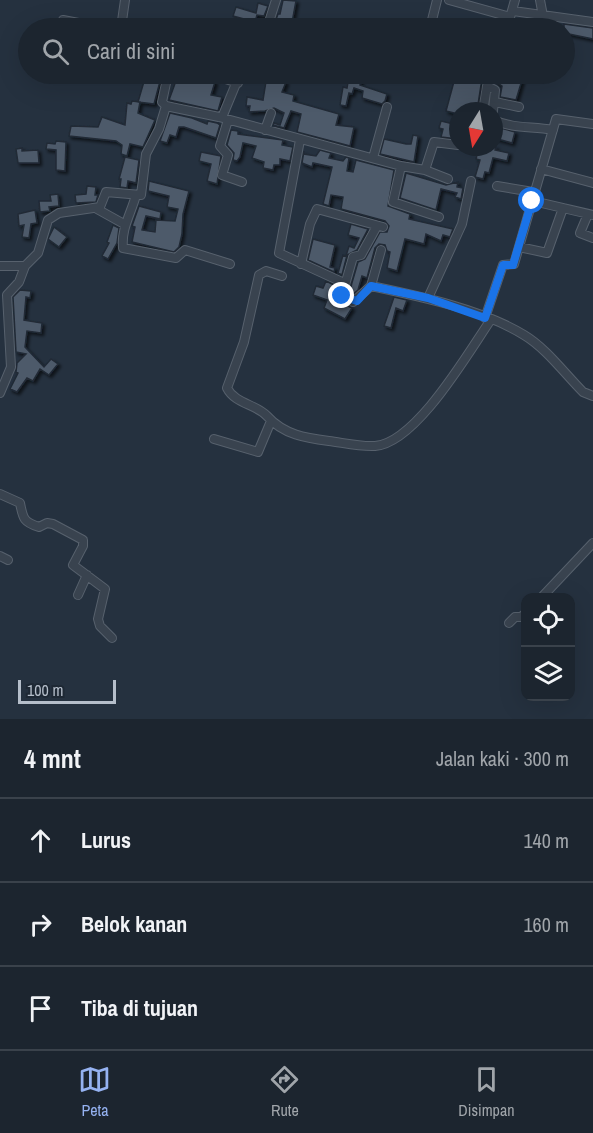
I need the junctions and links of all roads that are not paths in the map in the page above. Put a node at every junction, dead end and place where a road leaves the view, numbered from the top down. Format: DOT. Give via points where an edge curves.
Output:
graph roads {
  1 [pos="125,0"];
  2 [pos="276,0"];
  3 [pos="437,0"];
  4 [pos="449,0"];
  5 [pos="515,0"];
  6 [pos="540,0"];
  7 [pos="512,14"];
  8 [pos="543,16"];
  9 [pos="122,18"];
  10 [pos="270,18"];
  11 [pos="432,18"];
  12 [pos="511,18"];
  13 [pos="560,18"];
  14 [pos="575,20"];
  15 [pos="593,22"];
  16 [pos="166,84"];
  17 [pos="237,84"];
  18 [pos="488,84"];
  19 [pos="487,87"];
  20 [pos="484,102"];
  21 [pos="494,102"];
  22 [pos="166,106"];
  23 [pos="387,107"];
  24 [pos="503,107"];
  25 [pos="519,107"];
  26 [pos="271,113"];
  27 [pos="219,117"];
  28 [pos="228,120"];
  29 [pos="503,123"];
  30 [pos="593,124"];
  31 [pos="265,130"];
  32 [pos="553,130"];
  33 [pos="300,140"];
  34 [pos="449,144"];
  35 [pos="373,158"];
  36 [pos="401,166"];
  37 [pos="425,170"];
  38 [pos="542,170"];
  39 [pos="448,179"];
  40 [pos="471,181"];
  41 [pos="242,182"];
  42 [pos="593,183"];
  43 [pos="496,186"];
  44 [pos="136,195"];
  45 [pos="533,197"];
  46 [pos="563,208"];
  47 [pos="97,209"];
  48 [pos="590,214"];
  49 [pos="439,217"];
  50 [pos="124,224"];
  51 [pos="593,238"];
  52 [pos="519,247"];
  53 [pos="381,250"];
  54 [pos="230,264"];
  55 [pos="301,264"];
  56 [pos="0,266"];
  57 [pos="25,266"];
  58 [pos="282,276"];
  59 [pos="345,285"];
  60 [pos="371,286"];
  61 [pos="428,298"];
  62 [pos="488,320"];
  63 [pos="0,393"];
  64 [pos="593,396"];
  65 [pos="271,421"];
  66 [pos="214,440"];
  67 [pos="0,494"];
  68 [pos="593,543"];
  69 [pos="87,575"];
  70 [pos="545,593"];
  71 [pos="78,595"];
  72 [pos="521,616"];
  73 [pos="509,623"];
  74 [pos="112,638"];
  1 -- 9 [label="street"];
  2 -- 10 [label="street"];
  3 -- 11 [label="street"];
  4 -- 7 [label="street"];
  5 -- 7 [label="street"];
  6 -- 8 [label="street"];
  7 -- 8 [label="street"];
  7 -- 12 [label="street"];
  8 -- 13 [label="street"];
  14 -- 15 [label="street"];
  16 -- 22 [label="street" via="162,102"];
  17 -- 27 [label="street"];
  18 -- 19 [label="street"];
  19 -- 20 [label="street"];
  19 -- 21 [label="street" via="495,90"];
  22 -- 27 [label="street"];
  22 -- 44 [label="street" via="146,154 141,193"];
  23 -- 35 [label="street"];
  24 -- 25 [label="street"];
  26 -- 31 [label="street"];
  27 -- 28 [label="street"];
  28 -- 31 [label="street"];
  28 -- 41 [label="street" via="220,146 228,155 222,175"];
  29 -- 32 [label="street"];
  30 -- 32 [label="street" via="557,118"];
  31 -- 33 [label="street"];
  32 -- 38 [label="street"];
  33 -- 35 [label="street"];
  33 -- 55 [label="street" via="279,253"];
  34 -- 37 [label="street" via="434,142"];
  35 -- 36 [label="street"];
  36 -- 37 [label="street"];
  36 -- 49 [label="street" via="393,201"];
  37 -- 39 [label="street"];
  38 -- 42 [label="street"];
  38 -- 45 [label="street"];
  40 -- 61 [label="street" via="462,224"];
  43 -- 45 [label="street"];
  44 -- 47 [label="street" via="106,192"];
  44 -- 50 [label="street"];
  45 -- 46 [label="street"];
  45 -- 52 [label="street"];
  46 -- 48 [label="street"];
  46 -- 52 [label="street" via="547,253"];
  47 -- 50 [label="street"];
  47 -- 57 [label="street" via="52,216 44,227 38,253"];
  48 -- 51 [label="street" via="580,233"];
  50 -- 54 [label="street" via="126,250 176,258 184,250"];
  52 -- 62 [label="street" via="513,265 503,265"];
  53 -- 60 [label="street"];
  55 -- 59 [label="street"];
  55 -- 59 [label="street" via="317,208 380,227 362,255 353,257"];
  56 -- 57 [label="street"];
  57 -- 63 [label="street" via="7,297 11,367"];
  58 -- 65 [label="street" via="266,271 260,275 244,342 227,388"];
  59 -- 60 [label="street" via="342,296 353,302"];
  60 -- 61 [label="street"];
  61 -- 62 [label="street"];
  62 -- 64 [label="street" via="526,336 583,392"];
  62 -- 65 [label="street" via="439,398 397,438 378,446 330,441 295,435"];
  65 -- 66 [label="street" via="258,452"];
  67 -- 69 [label="street" via="20,503 25,522 39,527 53,524 83,540 73,565"];
  68 -- 70 [label="street"];
  69 -- 71 [label="street"];
  69 -- 74 [label="street" via="105,591 98,618"];
  72 -- 73 [label="street"];
}
